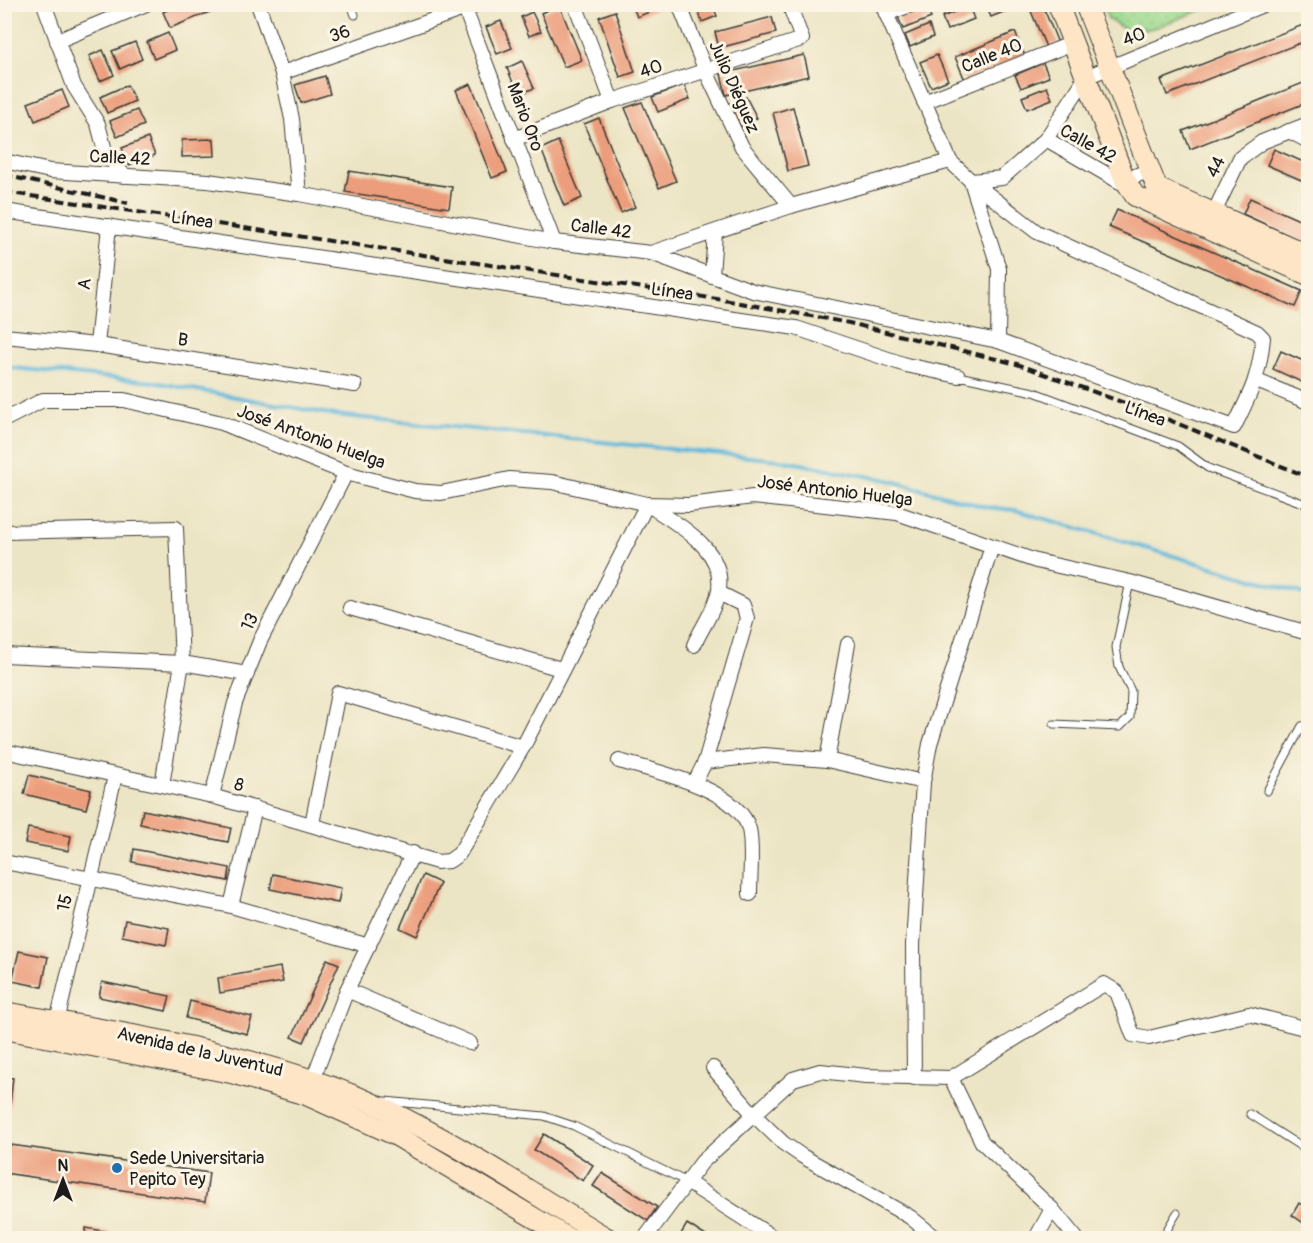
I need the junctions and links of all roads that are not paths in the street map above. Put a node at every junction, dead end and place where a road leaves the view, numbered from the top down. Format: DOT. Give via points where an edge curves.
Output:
graph roads {
  1 [pos="44,4"];
  2 [pos="146,4"];
  3 [pos="258,4"];
  4 [pos="351,4"];
  5 [pos="575,4"];
  6 [pos="679,4"];
  7 [pos="789,4"];
  8 [pos="914,4"];
  9 [pos="1058,4"];
  10 [pos="1085,4"];
  11 [pos="1265,4"];
  12 [pos="468,6"];
  13 [pos="884,9"];
  14 [pos="355,15"];
  15 [pos="57,41"];
  16 [pos="1073,43"];
  17 [pos="1109,67"];
  18 [pos="705,69"];
  19 [pos="282,73"];
  20 [pos="1086,77"];
  21 [pos="612,101"];
  22 [pos="924,102"];
  23 [pos="1308,124"];
  24 [pos="1289,131"];
  25 [pos="514,139"];
  26 [pos="1046,139"];
  27 [pos="1308,141"];
  28 [pos="105,151"];
  29 [pos="4,161"];
  30 [pos="950,161"];
  31 [pos="1150,170"];
  32 [pos="98,175"];
  33 [pos="124,176"];
  34 [pos="1125,180"];
  35 [pos="971,181"];
  36 [pos="299,194"];
  37 [pos="791,206"];
  38 [pos="4,211"];
  39 [pos="1210,220"];
  40 [pos="110,226"];
  41 [pos="715,232"];
  42 [pos="554,242"];
  43 [pos="651,253"];
  44 [pos="1308,255"];
  45 [pos="1308,275"];
  46 [pos="712,276"];
  47 [pos="4,336"];
  48 [pos="998,341"];
  49 [pos="97,345"];
  50 [pos="958,376"];
  51 [pos="1257,381"];
  52 [pos="355,385"];
  53 [pos="1308,402"];
  54 [pos="4,420"];
  55 [pos="346,473"];
  56 [pos="646,504"];
  57 [pos="1308,504"];
  58 [pos="4,532"];
  59 [pos="992,546"];
  60 [pos="1130,582"];
  61 [pos="719,593"];
  62 [pos="350,608"];
  63 [pos="1308,633"];
  64 [pos="848,644"];
  65 [pos="694,645"];
  66 [pos="4,655"];
  67 [pos="182,663"];
  68 [pos="561,669"];
  69 [pos="247,674"];
  70 [pos="1054,724"];
  71 [pos="1308,725"];
  72 [pos="523,747"];
  73 [pos="4,751"];
  74 [pos="827,760"];
  75 [pos="619,761"];
  76 [pos="705,762"];
  77 [pos="115,776"];
  78 [pos="695,782"];
  79 [pos="923,782"];
  80 [pos="162,785"];
  81 [pos="1267,791"];
  82 [pos="212,796"];
  83 [pos="255,808"];
  84 [pos="312,824"];
  85 [pos="413,853"];
  86 [pos="4,861"];
  87 [pos="89,876"];
  88 [pos="750,894"];
  89 [pos="231,906"];
  90 [pos="369,946"];
  91 [pos="347,990"];
  92 [pos="4,1012"];
  93 [pos="4,1029"];
  94 [pos="1308,1029"];
  95 [pos="55,1030"];
  96 [pos="471,1042"];
  97 [pos="713,1068"];
  98 [pos="914,1078"];
  99 [pos="951,1078"];
  100 [pos="309,1087"];
  101 [pos="359,1098"];
  102 [pos="1250,1114"];
  103 [pos="754,1115"];
  104 [pos="1308,1151"];
  105 [pos="687,1182"];
  106 [pos="1052,1209"];
  107 [pos="1177,1213"];
  108 [pos="568,1239"];
  109 [pos="607,1239"];
  110 [pos="645,1239"];
  111 [pos="774,1239"];
  112 [pos="936,1239"];
  113 [pos="1036,1239"];
  114 [pos="1076,1239"];
  115 [pos="1162,1239"];
  1 -- 15 [label="street"];
  2 -- 15 [label="street"];
  3 -- 19 [label="street"];
  4 -- 14 [label="lane"];
  5 -- 21 [label="street"];
  6 -- 18 [label="street, Julio Diéguez"];
  7 -- 18 [label="street, 40" via="802,39"];
  8 -- 13 [label="street"];
  9 -- 16 [label="main road"];
  10 -- 17 [label="main road"];
  11 -- 17 [label="street, 40"];
  12 -- 19 [label="street, 36"];
  12 -- 25 [label="street, Mario Oro"];
  13 -- 22 [label="street"];
  15 -- 28 [label="street" via="74,86 98,124"];
  16 -- 20 [label="main road"];
  16 -- 22 [label="street, Calle 40"];
  17 -- 20 [label="street, 40"];
  17 -- 31 [label="main road"];
  18 -- 21 [label="street, 40"];
  18 -- 37 [label="street, Julio Diéguez" via="742,147"];
  19 -- 36 [label="street" via="292,119"];
  20 -- 26 [label="street"];
  20 -- 34 [label="main road"];
  21 -- 25 [label="street, 40"];
  22 -- 30 [label="street"];
  23 -- 24 [label="street, 44"];
  24 -- 27 [label="street"];
  24 -- 39 [label="street, 44" via="1262,142 1240,158"];
  25 -- 42 [label="street, Mario Oro"];
  26 -- 34 [label="street, Calle 42" via="1120,182"];
  26 -- 35 [label="street, Calle 42" via="1002,178"];
  28 -- 32 [label="street"];
  28 -- 33 [label="street"];
  29 -- 32 [label="street, Calle 42" via="50,171"];
  30 -- 35 [label="street"];
  30 -- 37 [label="street, Calle 42"];
  31 -- 34 [label="street, Calle 42"];
  31 -- 39 [label="main road" via="1157,188"];
  32 -- 33 [label="street, Calle 42"];
  33 -- 36 [label="street, Calle 42" via="208,181"];
  34 -- 39 [label="main road" via="1135,196"];
  35 -- 48 [label="street" via="999,269"];
  35 -- 51 [label="street" via="1037,232 1257,332 1263,338"];
  36 -- 42 [label="street, Calle 42"];
  37 -- 41 [label="street, Calle 42"];
  38 -- 40 [label="street, Línea"];
  39 -- 44 [label="main road"];
  39 -- 45 [label="main road"];
  40 -- 49 [label="street, A"];
  40 -- 50 [label="street, Línea" via="796,328 906,365"];
  41 -- 43 [label="street, Calle 42"];
  41 -- 46 [label="street"];
  42 -- 43 [label="street, Calle 42"];
  43 -- 46 [label="street, Línea"];
  46 -- 48 [label="street, Línea" via="753,291"];
  47 -- 49 [label="street, B"];
  48 -- 51 [label="street, Línea" via="1234,427"];
  49 -- 52 [label="street, B"];
  50 -- 57 [label="lane, Línea" via="1034,392 1178,446 1208,468"];
  51 -- 53 [label="street"];
  54 -- 55 [label="street, José Antonio Huelga" via="43,400 124,400 222,423"];
  55 -- 56 [label="street, José Antonio Huelga" via="415,491 441,493 509,479 552,482"];
  55 -- 69 [label="street, 13"];
  56 -- 59 [label="street, José Antonio Huelga" via="689,505 753,497 789,499 897,513"];
  56 -- 61 [label="street" via="699,540 712,556"];
  56 -- 68 [label="street"];
  58 -- 67 [label="street" via="176,528"];
  59 -- 60 [label="street, José Antonio Huelga" via="1036,561"];
  59 -- 79 [label="street" via="930,744"];
  60 -- 63 [label="street, José Antonio Huelga"];
  60 -- 70 [label="lane" via="1116,647 1119,668 1131,692 1130,717 1120,727"];
  61 -- 65 [label="street"];
  61 -- 76 [label="street" via="743,605 747,618"];
  62 -- 68 [label="street"];
  64 -- 74 [label="street"];
  66 -- 67 [label="street"];
  67 -- 69 [label="street"];
  67 -- 80 [label="street"];
  68 -- 72 [label="street"];
  69 -- 82 [label="street, 13"];
  71 -- 81 [label="lane" via="1302,726"];
  72 -- 84 [label="street" via="338,693"];
  72 -- 85 [label="street, 8" via="459,854 449,861 437,862"];
  73 -- 77 [label="street, 8"];
  74 -- 76 [label="street" via="764,755"];
  74 -- 79 [label="street"];
  75 -- 78 [label="street"];
  76 -- 78 [label="street"];
  77 -- 80 [label="street, 8"];
  77 -- 87 [label="street, 15"];
  78 -- 88 [label="street" via="736,808 749,828"];
  79 -- 98 [label="street" via="913,945"];
  80 -- 82 [label="street, 8"];
  82 -- 83 [label="street, 8"];
  83 -- 84 [label="street, 8"];
  83 -- 89 [label="street"];
  84 -- 85 [label="street, 8"];
  85 -- 90 [label="street"];
  86 -- 87 [label="street"];
  87 -- 89 [label="street"];
  87 -- 95 [label="street, 15"];
  89 -- 90 [label="street"];
  90 -- 91 [label="street"];
  91 -- 96 [label="street"];
  91 -- 100 [label="street"];
  92 -- 95 [label="main road, Avenida de la Juventud"];
  93 -- 95 [label="main road, Avenida de la Juventud"];
  94 -- 99 [label="street" via="1249,1014 1149,1038 1133,1035 1117,992 1104,984"];
  95 -- 100 [label="main road, Avenida de la Juventud" via="233,1065"];
  97 -- 103 [label="street"];
  98 -- 99 [label="street"];
  98 -- 103 [label="street" via="820,1071 793,1079"];
  99 -- 106 [label="street" via="982,1142"];
  100 -- 101 [label="main road, Avenida de la Juventud"];
  100 -- 108 [label="main road, Avenida de la Juventud"];
  101 -- 105 [label="lane" via="544,1116 574,1126"];
  101 -- 109 [label="main road, Avenida de la Juventud" via="414,1123"];
  102 -- 104 [label="lane"];
  103 -- 105 [label="street" via="702,1162"];
  103 -- 112 [label="street" via="801,1156 900,1212"];
  105 -- 110 [label="street"];
  105 -- 111 [label="street"];
  106 -- 113 [label="street"];
  106 -- 114 [label="street"];
  107 -- 115 [label="lane"];
}
